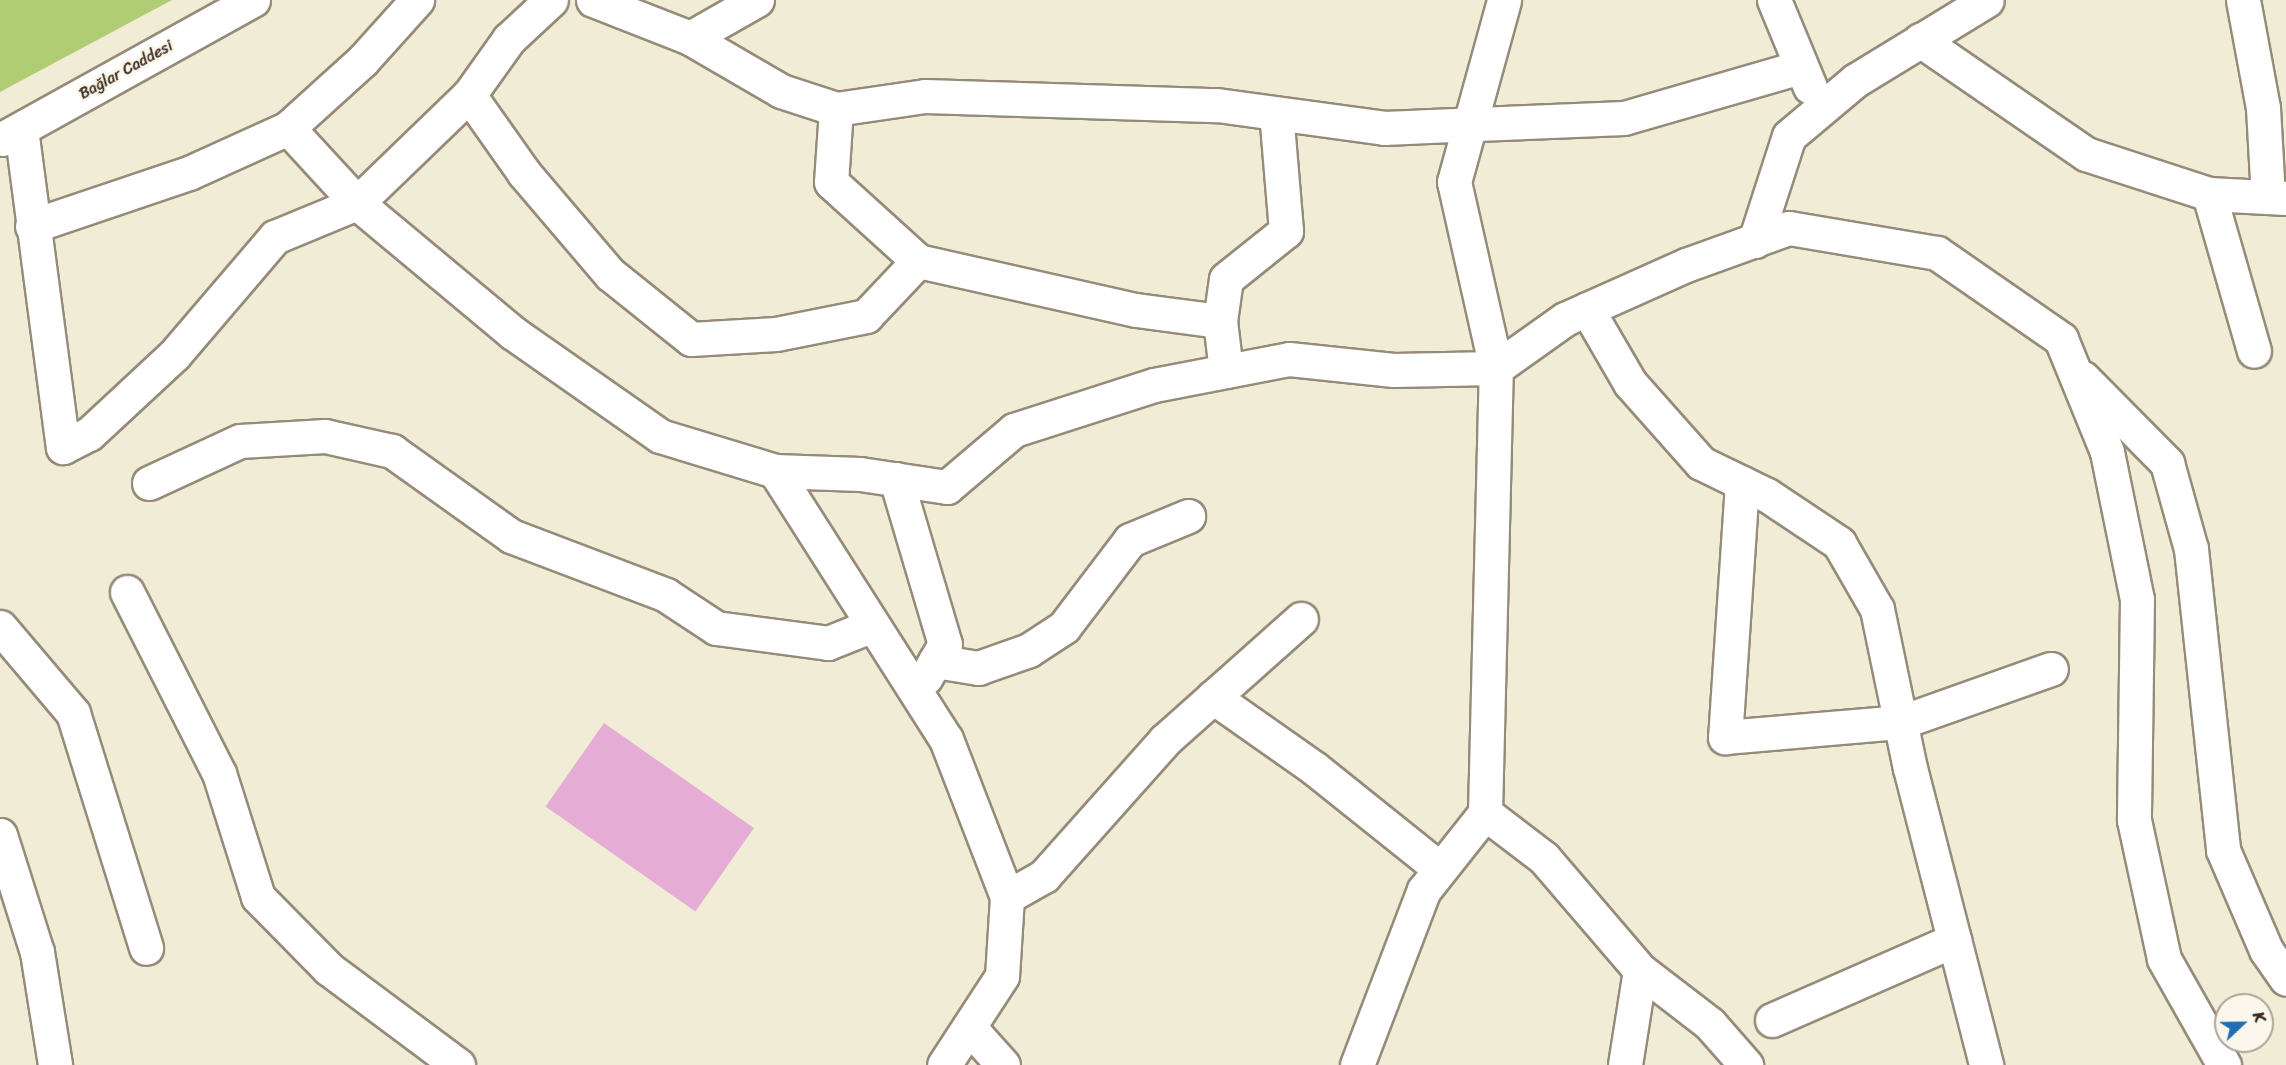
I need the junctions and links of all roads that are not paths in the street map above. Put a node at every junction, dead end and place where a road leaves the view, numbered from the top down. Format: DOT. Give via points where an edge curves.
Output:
graph roads {
  1 [pos="253,0"];
  2 [pos="417,0"];
  3 [pos="550,0"];
  4 [pos="593,0"];
  5 [pos="1504,0"];
  6 [pos="1774,0"];
  7 [pos="1987,0"];
  8 [pos="2243,0"];
  9 [pos="754,1"];
  10 [pos="1953,8"];
  11 [pos="690,38"];
  12 [pos="1920,40"];
  13 [pos="1802,67"];
  14 [pos="469,95"];
  15 [pos="836,109"];
  16 [pos="1819,111"];
  17 [pos="1276,114"];
  18 [pos="1474,124"];
  19 [pos="288,128"];
  20 [pos="11,134"];
  21 [pos="2209,194"];
  22 [pos="2277,197"];
  23 [pos="357,203"];
  24 [pos="32,226"];
  25 [pos="1755,241"];
  26 [pos="918,261"];
  27 [pos="1587,309"];
  28 [pos="1220,321"];
  29 [pos="2254,351"];
  30 [pos="1496,368"];
  31 [pos="2073,368"];
  32 [pos="1226,371"];
  33 [pos="775,471"];
  34 [pos="896,479"];
  35 [pos="149,483"];
  36 [pos="1742,483"];
  37 [pos="1188,516"];
  38 [pos="127,592"];
  39 [pos="1301,619"];
  40 [pos="873,625"];
  41 [pos="0,627"];
  42 [pos="935,661"];
  43 [pos="2051,669"];
  44 [pos="916,693"];
  45 [pos="1213,698"];
  46 [pos="1901,722"];
  47 [pos="1485,813"];
  48 [pos="0,835"];
  49 [pos="1440,869"];
  50 [pos="1007,897"];
  51 [pos="1954,940"];
  52 [pos="147,948"];
  53 [pos="1640,970"];
  54 [pos="2286,980"];
  55 [pos="1772,1020"];
  56 [pos="969,1027"];
  57 [pos="55,1065"];
  58 [pos="458,1065"];
  59 [pos="945,1065"];
  60 [pos="1003,1065"];
  61 [pos="1357,1065"];
  62 [pos="1625,1065"];
  63 [pos="1746,1065"];
  64 [pos="1986,1065"];
  65 [pos="2223,1065"];
  1 -- 20 [label="street, Bağlar Caddesi"];
  2 -- 19 [label="street" via="363,60"];
  3 -- 14 [label="street" via="509,39"];
  4 -- 11 [label="street"];
  5 -- 18 [label="street"];
  6 -- 13 [label="street"];
  7 -- 10 [label="street"];
  8 -- 22 [label="street"];
  9 -- 11 [label="street"];
  10 -- 12 [label="street"];
  11 -- 15 [label="street" via="781,91"];
  12 -- 16 [label="street"];
  12 -- 21 [label="street" via="2086,154"];
  13 -- 16 [label="street"];
  13 -- 18 [label="street" via="1624,118"];
  14 -- 23 [label="street"];
  14 -- 26 [label="street" via="524,173 610,274 691,339 776,334 866,316"];
  15 -- 17 [label="street" via="926,96 1217,105"];
  15 -- 26 [label="street" via="831,182"];
  16 -- 25 [label="street" via="1789,136"];
  17 -- 18 [label="street" via="1384,128"];
  17 -- 28 [label="street" via="1286,231 1226,279"];
  18 -- 30 [label="street" via="1454,182"];
  19 -- 23 [label="street"];
  19 -- 24 [label="street" via="189,173"];
  20 -- 24 [label="street"];
  21 -- 22 [label="street"];
  21 -- 29 [label="street"];
  23 -- 24 [label="street" via="275,237 175,354 89,434 63,447"];
  23 -- 33 [label="street" via="513,333 660,436"];
  25 -- 27 [label="street"];
  25 -- 31 [label="street" via="1790,228 1937,254 2061,339"];
  26 -- 28 [label="street" via="1136,310"];
  27 -- 30 [label="street"];
  27 -- 36 [label="street" via="1630,384 1701,463"];
  28 -- 32 [label="street"];
  30 -- 32 [label="street" via="1393,370 1289,359"];
  30 -- 47 [label="street"];
  31 -- 54 [label="street" via="2166,463 2191,549 2223,850 2266,950"];
  31 -- 65 [label="street" via="2107,452 2137,599 2134,820 2164,959"];
  32 -- 34 [label="street" via="1154,385 1014,430 947,486"];
  33 -- 34 [label="street"];
  33 -- 40 [label="street"];
  34 -- 42 [label="street" via="945,644"];
  35 -- 40 [label="street" via="240,441 325,436 392,451 510,536 666,595 716,628 828,643"];
  36 -- 46 [label="street" via="1839,543 1877,609"];
  36 -- 46 [label="street" via="1725,737"];
  37 -- 42 [label="street" via="1130,540 1064,627 1029,650 978,668"];
  38 -- 58 [label="street" via="219,773 258,897 329,969"];
  39 -- 45 [label="street"];
  40 -- 44 [label="street"];
  41 -- 52 [label="street" via="73,713"];
  42 -- 44 [label="street"];
  43 -- 46 [label="street"];
  44 -- 50 [label="street" via="946,739"];
  45 -- 49 [label="street" via="1314,768"];
  45 -- 50 [label="street" via="1165,740 1044,876"];
  46 -- 51 [label="street"];
  47 -- 49 [label="street"];
  47 -- 53 [label="street" via="1544,858"];
  48 -- 57 [label="street" via="38,952"];
  49 -- 61 [label="street" via="1424,890"];
  50 -- 56 [label="street" via="1002,976"];
  51 -- 55 [label="street"];
  51 -- 64 [label="street"];
  53 -- 62 [label="street"];
  53 -- 63 [label="street" via="1710,1024"];
  56 -- 59 [label="street"];
  56 -- 60 [label="street"];
}
